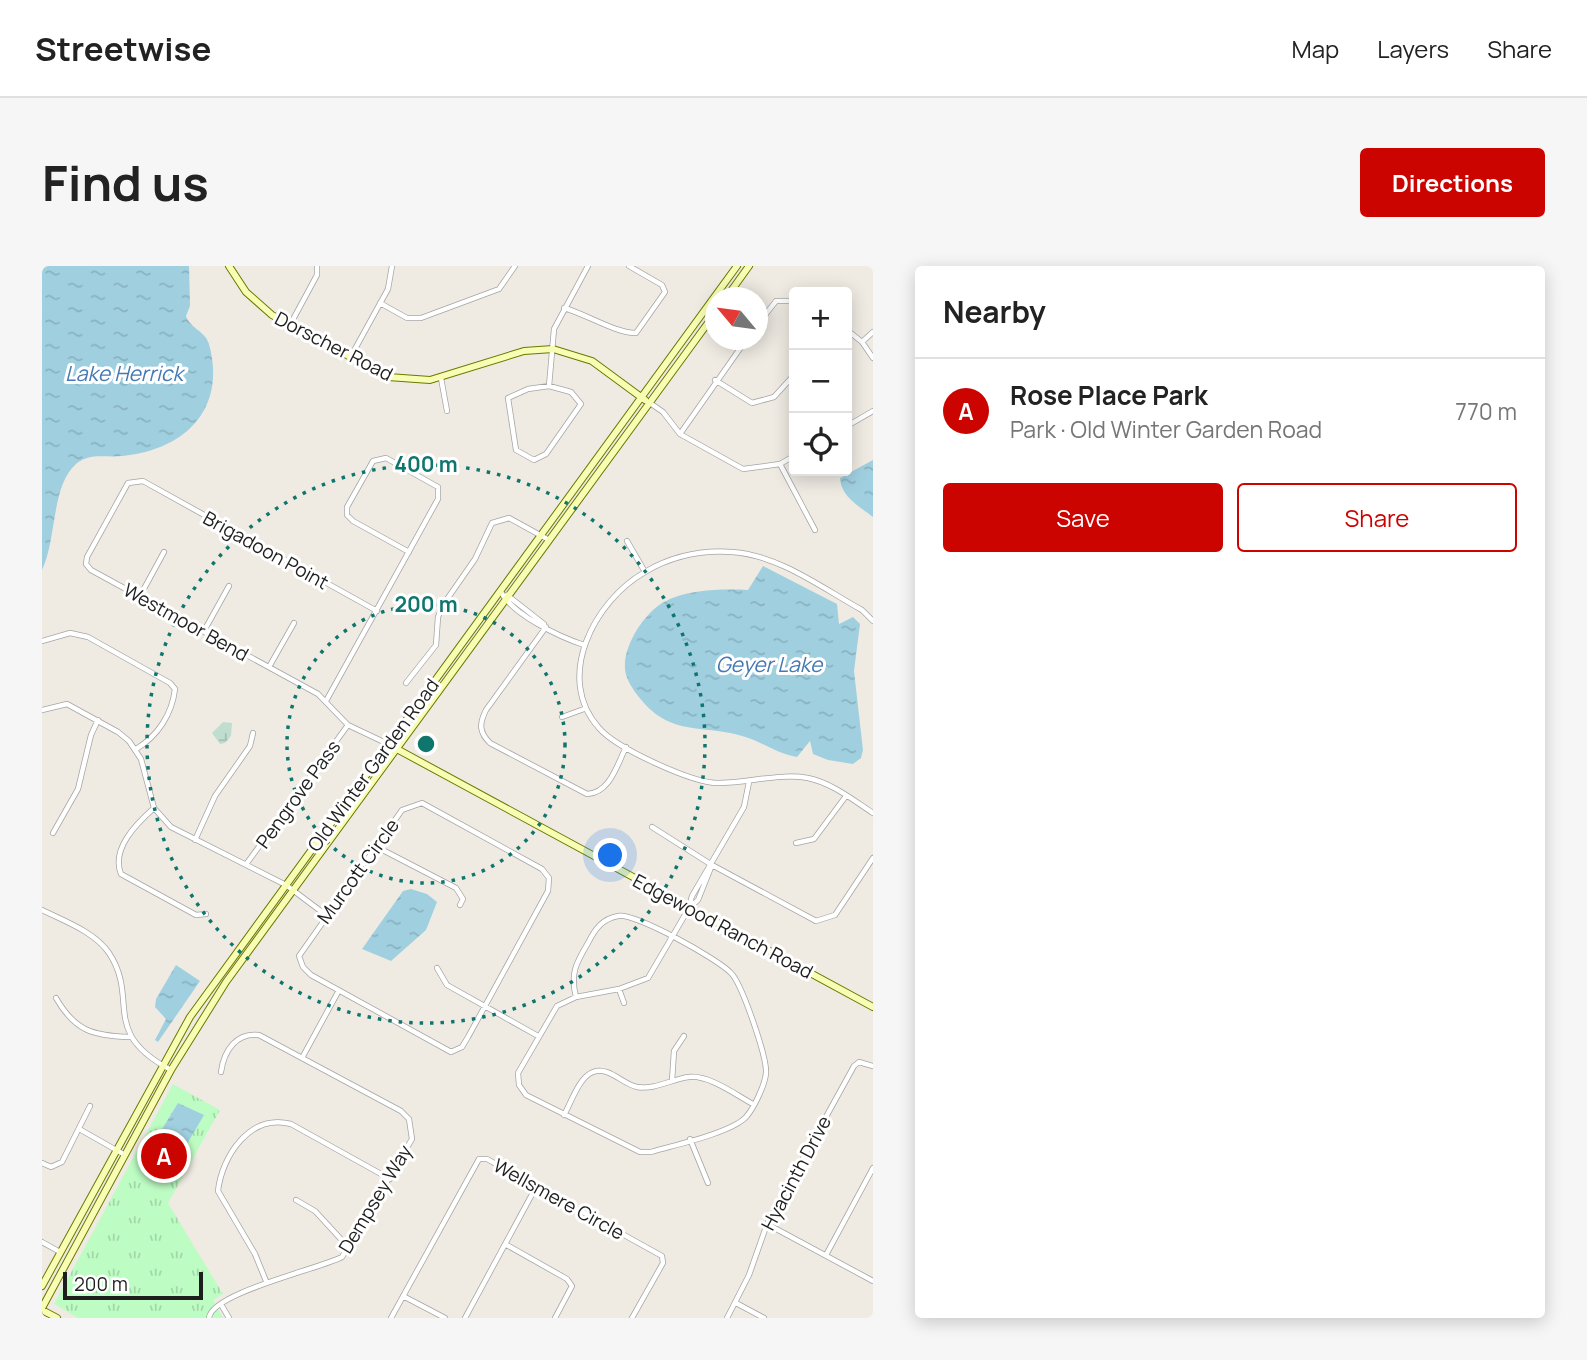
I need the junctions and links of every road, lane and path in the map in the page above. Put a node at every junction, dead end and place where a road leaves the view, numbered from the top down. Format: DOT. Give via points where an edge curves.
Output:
graph roads {
  1 [pos="229,266"];
  2 [pos="317,266"];
  3 [pos="392,266"];
  4 [pos="515,266"];
  5 [pos="588,266"];
  6 [pos="629,266"];
  7 [pos="737,266"];
  8 [pos="749,266"];
  9 [pos="734,287"];
  10 [pos="789,300"];
  11 [pos="380,303"];
  12 [pos="564,308"];
  13 [pos="768,311"];
  14 [pos="289,325"];
  15 [pos="705,327"];
  16 [pos="873,331"];
  17 [pos="852,334"];
  18 [pos="862,342"];
  19 [pos="553,349"];
  20 [pos="738,350"];
  21 [pos="350,358"];
  22 [pos="873,358"];
  23 [pos="441,378"];
  24 [pos="715,380"];
  25 [pos="789,380"];
  26 [pos="549,386"];
  27 [pos="642,398"];
  28 [pos="649,403"];
  29 [pos="447,411"];
  30 [pos="873,411"];
  31 [pos="852,423"];
  32 [pos="680,434"];
  33 [pos="789,459"];
  34 [pos="780,464"];
  35 [pos="156,488"];
  36 [pos="815,530"];
  37 [pos="542,535"];
  38 [pos="550,541"];
  39 [pos="627,541"];
  40 [pos="164,552"];
  41 [pos="409,552"];
  42 [pos="645,572"];
  43 [pos="229,586"];
  44 [pos="501,592"];
  45 [pos="140,596"];
  46 [pos="507,598"];
  47 [pos="377,611"];
  48 [pos="873,621"];
  49 [pos="294,623"];
  50 [pos="546,627"];
  51 [pos="204,631"];
  52 [pos="42,641"];
  53 [pos="584,645"];
  54 [pos="269,667"];
  55 [pos="406,683"];
  56 [pos="326,701"];
  57 [pos="584,709"];
  58 [pos="42,710"];
  59 [pos="562,717"];
  60 [pos="98,720"];
  61 [pos="348,725"];
  62 [pos="253,733"];
  63 [pos="388,744"];
  64 [pos="626,747"];
  65 [pos="136,749"];
  66 [pos="396,749"];
  67 [pos="749,782"];
  68 [pos="846,796"];
  69 [pos="154,808"];
  70 [pos="873,813"];
  71 [pos="652,827"];
  72 [pos="53,833"];
  73 [pos="195,840"];
  74 [pos="796,843"];
  75 [pos="376,846"];
  76 [pos="873,858"];
  77 [pos="247,863"];
  78 [pos="712,865"];
  79 [pos="286,885"];
  80 [pos="293,890"];
  81 [pos="460,905"];
  82 [pos="689,908"];
  83 [pos="42,910"];
  84 [pos="206,914"];
  85 [pos="326,915"];
  86 [pos="672,938"];
  87 [pos="437,968"];
  88 [pos="619,989"];
  89 [pos="338,992"];
  90 [pos="56,998"];
  91 [pos="576,998"];
  92 [pos="624,1003"];
  93 [pos="485,1006"];
  94 [pos="873,1007"];
  95 [pos="538,1035"];
  96 [pos="684,1036"];
  97 [pos="130,1037"];
  98 [pos="302,1058"];
  99 [pos="162,1065"];
  100 [pos="873,1066"];
  101 [pos="171,1070"];
  102 [pos="222,1072"];
  103 [pos="672,1081"];
  104 [pos="753,1104"];
  105 [pos="90,1106"];
  106 [pos="564,1115"];
  107 [pos="81,1130"];
  108 [pos="690,1139"];
  109 [pos="116,1150"];
  110 [pos="125,1154"];
  111 [pos="42,1163"];
  112 [pos="873,1168"];
  113 [pos="390,1179"];
  114 [pos="708,1183"];
  115 [pos="536,1187"];
  116 [pos="296,1200"];
  117 [pos="767,1224"];
  118 [pos="42,1242"];
  119 [pos="505,1244"];
  120 [pos="350,1249"];
  121 [pos="60,1252"];
  122 [pos="826,1255"];
  123 [pos="266,1281"];
  124 [pos="873,1281"];
  125 [pos="42,1286"];
  126 [pos="403,1296"];
  127 [pos="736,1303"];
  128 [pos="222,1306"];
  129 [pos="42,1309"];
  130 [pos="57,1318"];
  131 [pos="209,1318"];
  132 [pos="229,1318"];
  133 [pos="391,1318"];
  134 [pos="445,1318"];
  135 [pos="465,1318"];
  136 [pos="555,1318"];
  137 [pos="632,1318"];
  138 [pos="727,1318"];
  139 [pos="764,1318"];
  1 -- 14 [label="main road, Dorscher Road" via="254,300"];
  2 -- 14 [label="street" via="317,275"];
  3 -- 11 [label="street"];
  4 -- 11 [label="street" via="499,289 421,318 407,318"];
  5 -- 12 [label="street"];
  6 -- 12 [label="street" via="662,285 665,292 636,333"];
  7 -- 27 [label="main road, Old Winter Garden Road"];
  8 -- 9 [label="main road"];
  10 -- 13 [label="street" via="776,301"];
  11 -- 21 [label="street"];
  12 -- 19 [label="street" via="554,329"];
  14 -- 21 [label="main road, Dorscher Road"];
  15 -- 28 [label="main road, Old Winter Garden Road"];
  16 -- 18 [label="street"];
  17 -- 18 [label="street"];
  18 -- 22 [label="street"];
  19 -- 23 [label="main road, Dorscher Road" via="524,351"];
  19 -- 26 [label="street"];
  19 -- 27 [label="main road, Dorscher Road" via="592,361"];
  20 -- 24 [label="street"];
  21 -- 23 [label="main road, Dorscher Road" via="399,380"];
  23 -- 29 [label="street"];
  24 -- 25 [label="street" via="752,403 774,397"];
  24 -- 32 [label="street"];
  26 -- 26 [label="street" via="508,398 516,450 534,460 546,454 581,404 571,392"];
  27 -- 28 [label="main road, Dorscher Road"];
  27 -- 37 [label="main road, Old Winter Garden Road"];
  28 -- 32 [label="street" via="663,412"];
  28 -- 38 [label="main road, Old Winter Garden Road"];
  30 -- 31 [label="street"];
  32 -- 34 [label="street" via="743,469"];
  33 -- 34 [label="street"];
  34 -- 36 [label="street"];
  35 -- 45 [label="street, Westmoor Bend" via="143,481 128,483 87,557 91,570"];
  35 -- 47 [label="street, Brigadoon Point"];
  37 -- 38 [label="street"];
  37 -- 44 [label="main road, Old Winter Garden Road"];
  37 -- 55 [label="street" via="509,517 492,523 475,559 443,606 436,645"];
  38 -- 46 [label="main road, Old Winter Garden Road"];
  39 -- 42 [label="street"];
  40 -- 45 [label="street"];
  41 -- 41 [label="street" via="438,499 438,488 379,458 366,473 347,515"];
  41 -- 47 [label="street"];
  42 -- 48 [label="street" via="682,555 748,553 772,561 862,610"];
  42 -- 53 [label="street" via="614,598"];
  43 -- 51 [label="street"];
  44 -- 46 [label="street"];
  44 -- 63 [label="main road, Old Winter Garden Road"];
  45 -- 51 [label="street, Westmoor Bend"];
  46 -- 50 [label="street"];
  46 -- 66 [label="main road, Old Winter Garden Road"];
  47 -- 56 [label="street"];
  49 -- 54 [label="street"];
  50 -- 53 [label="street"];
  50 -- 64 [label="street" via="486,710 480,722 482,734 490,743 587,794 607,784"];
  51 -- 54 [label="street, Westmoor Bend"];
  52 -- 65 [label="street" via="70,633 88,637 170,683 175,689 173,701 158,733"];
  53 -- 57 [label="street" via="579,669"];
  54 -- 56 [label="street, Westmoor Bend"];
  56 -- 61 [label="street, Westmoor Bend"];
  57 -- 59 [label="street"];
  57 -- 64 [label="street" via="599,729"];
  58 -- 60 [label="street" via="67,704"];
  60 -- 65 [label="street"];
  60 -- 72 [label="street" via="78,789"];
  61 -- 63 [label="street, Westmoor Bend"];
  61 -- 77 [label="street, Pengrove Pass"];
  62 -- 73 [label="street" via="250,746 215,796"];
  63 -- 66 [label="main road, Edgewood Ranch Road"];
  63 -- 79 [label="main road, Old Winter Garden Road"];
  64 -- 67 [label="street" via="688,776 714,783"];
  65 -- 69 [label="street"];
  66 -- 80 [label="main road, Old Winter Garden Road"];
  66 -- 82 [label="main road, Edgewood Ranch Road"];
  67 -- 68 [label="street" via="806,778"];
  67 -- 78 [label="street" via="748,799"];
  68 -- 70 [label="street"];
  68 -- 74 [label="street" via="814,839"];
  69 -- 73 [label="street" via="171,827"];
  69 -- 84 [label="street" via="137,823 119,854 121,874 196,915"];
  71 -- 78 [label="street"];
  73 -- 77 [label="street"];
  75 -- 81 [label="street" via="456,888 463,899"];
  75 -- 85 [label="street, Murcott Circle"];
  75 -- 93 [label="street, Murcott Circle" via="402,810 422,803 542,869 549,878 548,891"];
  76 -- 78 [label="street" via="835,915 816,921"];
  77 -- 79 [label="street"];
  78 -- 82 [label="street" via="698,900"];
  79 -- 80 [label="street"];
  79 -- 99 [label="main road, Old Winter Garden Road" via="190,1017"];
  80 -- 85 [label="street"];
  80 -- 101 [label="main road, Old Winter Garden Road" via="226,982"];
  82 -- 86 [label="street"];
  82 -- 94 [label="main road, Edgewood Ranch Road"];
  83 -- 97 [label="street" via="96,939 109,953 117,969"];
  85 -- 89 [label="street, Murcott Circle" via="299,956 311,975"];
  86 -- 88 [label="street" via="648,978"];
  86 -- 91 [label="street" via="620,915 597,926 573,970"];
  86 -- 104 [label="street" via="722,966 740,988 766,1073"];
  87 -- 93 [label="street" via="447,985"];
  88 -- 91 [label="street"];
  88 -- 92 [label="street"];
  89 -- 93 [label="street, Murcott Circle" via="451,1052 462,1047"];
  89 -- 98 [label="street"];
  90 -- 97 [label="street" via="67,1016 97,1036"];
  91 -- 95 [label="street" via="557,1006"];
  93 -- 95 [label="street"];
  95 -- 106 [label="street" via="518,1073 519,1085 526,1095"];
  96 -- 103 [label="street" via="674,1051"];
  97 -- 99 [label="street"];
  98 -- 102 [label="street, Dempsey Way" via="249,1034 238,1037"];
  98 -- 113 [label="street, Dempsey Way" via="409,1119 412,1139"];
  99 -- 101 [label="street"];
  99 -- 109 [label="main road, Old Winter Garden Road"];
  100 -- 117 [label="street, Hyacinth Drive" via="859,1062 854,1066"];
  101 -- 110 [label="main road, Old Winter Garden Road"];
  103 -- 104 [label="street" via="692,1077 708,1081"];
  103 -- 106 [label="street" via="634,1087 605,1071 594,1071 585,1076"];
  104 -- 108 [label="street" via="746,1117 733,1126"];
  105 -- 107 [label="street"];
  106 -- 108 [label="street" via="640,1152"];
  107 -- 109 [label="street"];
  107 -- 111 [label="street" via="62,1162 51,1167"];
  108 -- 114 [label="street"];
  109 -- 110 [label="street"];
  109 -- 121 [label="main road, Old Winter Garden Road"];
  110 -- 129 [label="main road, Old Winter Garden Road"];
  112 -- 122 [label="street"];
  113 -- 120 [label="street, Dempsey Way"];
  113 -- 123 [label="street" via="291,1124 273,1121 244,1135 227,1160 218,1191"];
  115 -- 119 [label="street"];
  115 -- 126 [label="street, Wellsmere Circle" via="487,1159 479,1159"];
  115 -- 137 [label="street, Wellsmere Circle" via="662,1256 663,1263"];
  116 -- 120 [label="street" via="315,1211"];
  117 -- 122 [label="street"];
  117 -- 127 [label="street, Hyacinth Drive"];
  118 -- 121 [label="street"];
  119 -- 135 [label="street"];
  119 -- 136 [label="street" via="572,1286"];
  120 -- 123 [label="street, Dempsey Way" via="326,1265"];
  121 -- 125 [label="main road, Old Winter Garden Road"];
  122 -- 124 [label="street"];
  123 -- 128 [label="street, Dempsey Way"];
  126 -- 133 [label="street, Wellsmere Circle"];
  126 -- 134 [label="street"];
  127 -- 138 [label="street, Hyacinth Drive"];
  127 -- 139 [label="street"];
  128 -- 131 [label="street, Dempsey Way" via="210,1311"];
  128 -- 132 [label="street"];
  129 -- 130 [label="main road"];
}
